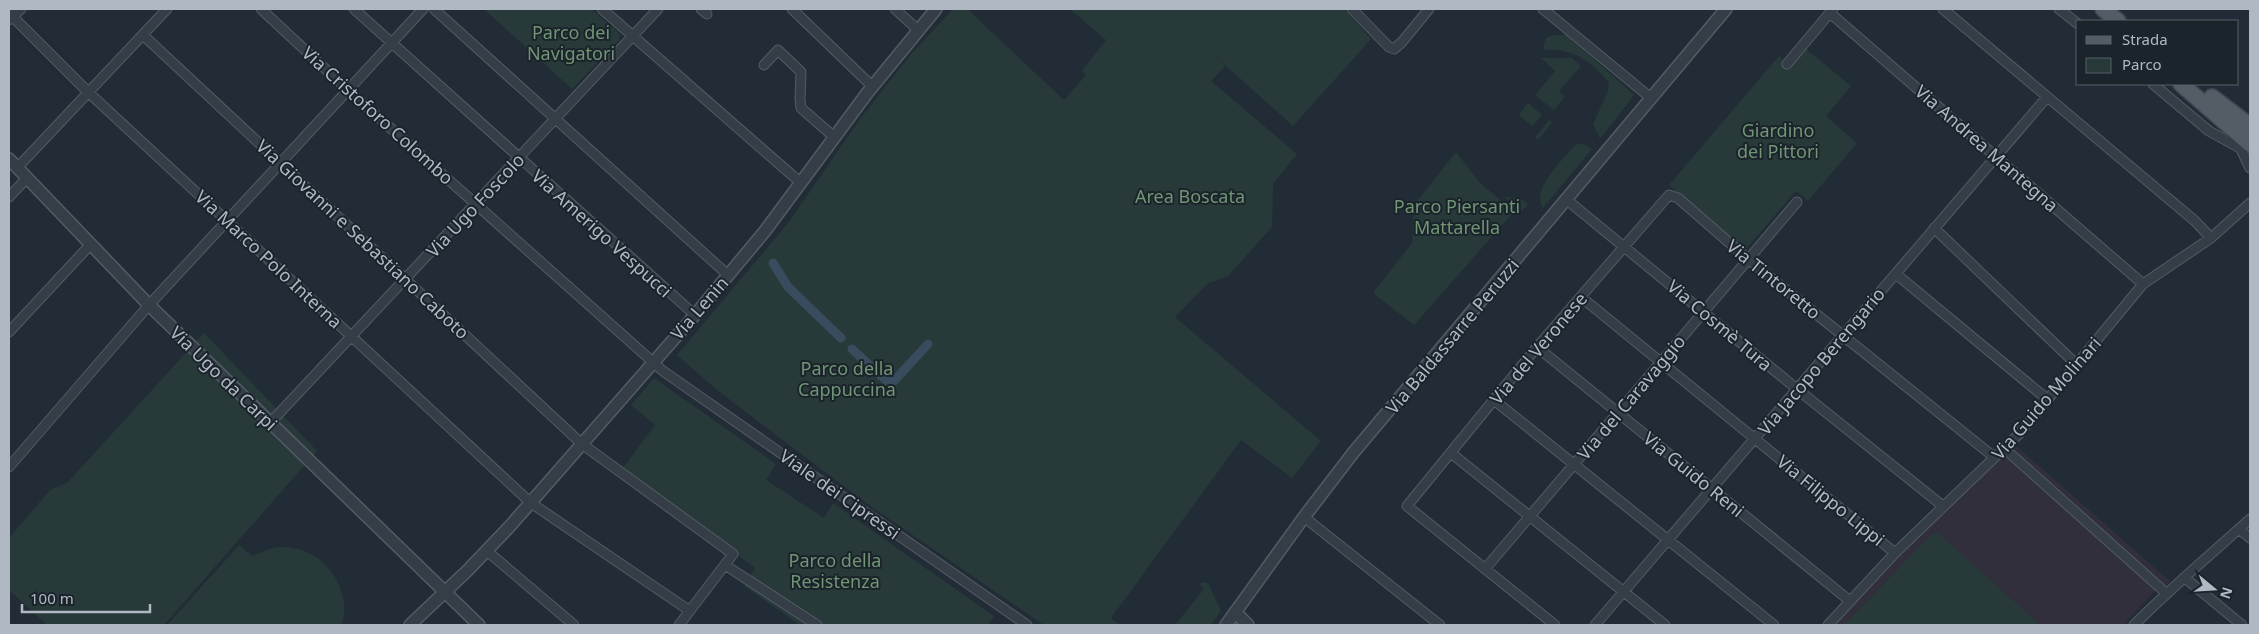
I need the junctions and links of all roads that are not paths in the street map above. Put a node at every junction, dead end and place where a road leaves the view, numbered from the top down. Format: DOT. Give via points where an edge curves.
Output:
graph roads {
  1 [pos="21,9"];
  2 [pos="167,9"];
  3 [pos="261,9"];
  4 [pos="354,9"];
  5 [pos="423,9"];
  6 [pos="434,9"];
  7 [pos="602,9"];
  8 [pos="658,9"];
  9 [pos="792,9"];
  10 [pos="895,9"];
  11 [pos="936,9"];
  12 [pos="1352,9"];
  13 [pos="1429,9"];
  14 [pos="1543,9"];
  15 [pos="1726,9"];
  16 [pos="1943,9"];
  17 [pos="2059,9"];
  18 [pos="2091,9"];
  19 [pos="2103,9"];
  20 [pos="1832,11"];
  21 [pos="10,17"];
  22 [pos="2105,20"];
  23 [pos="2117,20"];
  24 [pos="2076,22"];
  25 [pos="918,30"];
  26 [pos="143,34"];
  27 [pos="633,36"];
  28 [pos="392,43"];
  29 [pos="1787,64"];
  30 [pos="764,65"];
  31 [pos="2154,85"];
  32 [pos="2182,85"];
  33 [pos="2196,85"];
  34 [pos="872,86"];
  35 [pos="349,90"];
  36 [pos="88,92"];
  37 [pos="2047,97"];
  38 [pos="1652,98"];
  39 [pos="556,119"];
  40 [pos="2250,126"];
  41 [pos="833,136"];
  42 [pos="2245,146"];
  43 [pos="1996,156"];
  44 [pos="519,158"];
  45 [pos="9,159"];
  46 [pos="282,163"];
  47 [pos="18,168"];
  48 [pos="2250,168"];
  49 [pos="27,178"];
  50 [pos="801,184"];
  51 [pos="1672,194"];
  52 [pos="9,197"];
  53 [pos="1567,200"];
  54 [pos="1797,202"];
  55 [pos="2250,202"];
  56 [pos="477,203"];
  57 [pos="227,220"];
  58 [pos="1934,228"];
  59 [pos="2211,238"];
  60 [pos="91,244"];
  61 [pos="1625,248"];
  62 [pos="1749,260"];
  63 [pos="1896,274"];
  64 [pos="728,275"];
  65 [pos="405,279"];
  66 [pos="2143,284"];
  67 [pos="1581,297"];
  68 [pos="149,305"];
  69 [pos="1704,312"];
  70 [pos="695,315"];
  71 [pos="9,332"];
  72 [pos="1843,335"];
  73 [pos="352,336"];
  74 [pos="1537,347"];
  75 [pos="652,362"];
  76 [pos="1660,363"];
  77 [pos="2076,365"];
  78 [pos="1797,389"];
  79 [pos="2047,399"];
  80 [pos="1494,400"];
  81 [pos="1618,412"];
  82 [pos="270,423"];
  83 [pos="1755,438"];
  84 [pos="582,444"];
  85 [pos="2005,449"];
  86 [pos="1451,453"];
  87 [pos="1994,457"];
  88 [pos="1574,465"];
  89 [pos="9,467"];
  90 [pos="1712,489"];
  91 [pos="531,503"];
  92 [pos="1944,506"];
  93 [pos="1304,517"];
  94 [pos="1529,517"];
  95 [pos="2250,519"];
  96 [pos="2239,529"];
  97 [pos="2250,538"];
  98 [pos="1669,539"];
  99 [pos="488,550"];
  100 [pos="1895,553"];
  101 [pos="725,565"];
  102 [pos="1485,569"];
  103 [pos="2185,578"];
  104 [pos="444,592"];
  105 [pos="1624,592"];
  106 [pos="2166,593"];
  107 [pos="1850,601"];
  108 [pos="690,611"];
  109 [pos="1235,612"];
  110 [pos="410,625"];
  111 [pos="479,625"];
  112 [pos="574,625"];
  113 [pos="679,625"];
  114 [pos="817,625"];
  115 [pos="1028,625"];
  116 [pos="1226,625"];
  117 [pos="1248,625"];
  118 [pos="1440,625"];
  119 [pos="1555,625"];
  120 [pos="1595,625"];
  121 [pos="1665,625"];
  122 [pos="1774,625"];
  123 [pos="1828,625"];
  124 [pos="2134,625"];
  125 [pos="2242,625"];
  1 -- 21 [label="street"];
  2 -- 26 [label="street"];
  3 -- 35 [label="street, Via Cristoforo Colombo"];
  4 -- 28 [label="street, Via Amerigo Vespucci"];
  5 -- 28 [label="street"];
  6 -- 39 [label="street"];
  7 -- 27 [label="street"];
  8 -- 27 [label="street, Via Ugo Foscolo"];
  9 -- 34 [label="street"];
  10 -- 25 [label="street"];
  11 -- 25 [label="street, Via Lenin"];
  12 -- 13 [label="street" via="1388,48 1394,49"];
  14 -- 38 [label="street"];
  15 -- 38 [label="street, Via Baldassarre Peruzzi"];
  16 -- 37 [label="street"];
  17 -- 24 [label="street"];
  18 -- 22 [label="main road"];
  19 -- 23 [label="main road"];
  20 -- 29 [label="street"];
  20 -- 43 [label="street, Via Andrea Mantegna"];
  21 -- 36 [label="street, Via Marco Polo Interna"];
  25 -- 34 [label="street, Via Lenin"];
  26 -- 36 [label="street"];
  26 -- 46 [label="street, Via Giovanni e Sebastiano Caboto"];
  27 -- 39 [label="street, Via Ugo Foscolo"];
  27 -- 50 [label="street"];
  28 -- 35 [label="street"];
  28 -- 44 [label="street, Via Amerigo Vespucci"];
  30 -- 41 [label="street" via="778,50 801,72 801,108"];
  31 -- 42 [label="street" via="2209,131"];
  32 -- 42 [label="main road" via="2231,127"];
  33 -- 40 [label="main road"];
  34 -- 41 [label="street, Via Lenin"];
  35 -- 46 [label="street"];
  35 -- 56 [label="street, Via Cristoforo Colombo"];
  36 -- 47 [label="street"];
  36 -- 57 [label="street, Via Marco Polo Interna"];
  37 -- 43 [label="street, Via Jacopo Berengario"];
  37 -- 59 [label="street"];
  38 -- 53 [label="street, Via Baldassarre Peruzzi"];
  39 -- 44 [label="street, Via Ugo Foscolo"];
  39 -- 64 [label="street"];
  41 -- 50 [label="street, Via Lenin"];
  42 -- 48 [label="street"];
  43 -- 58 [label="street, Via Jacopo Berengario"];
  43 -- 66 [label="street, Via Andrea Mantegna"];
  44 -- 56 [label="street, Via Ugo Foscolo"];
  44 -- 70 [label="street, Via Amerigo Vespucci"];
  45 -- 47 [label="street, Via Ugo da Carpi"];
  46 -- 57 [label="street"];
  46 -- 65 [label="street, Via Giovanni e Sebastiano Caboto"];
  47 -- 49 [label="street, Via Ugo da Carpi"];
  49 -- 52 [label="street"];
  49 -- 60 [label="street, Via Ugo da Carpi"];
  50 -- 64 [label="street, Via Lenin"];
  51 -- 61 [label="street, Via del Veronese" via="1666,196"];
  51 -- 62 [label="street, Via Tintoretto"];
  53 -- 61 [label="street, Via Cosmè Tura"];
  53 -- 93 [label="street, Via Baldassarre Peruzzi" via="1353,453"];
  54 -- 62 [label="street, Via del Caravaggio"];
  55 -- 59 [label="street, Via Guido Molinari"];
  56 -- 65 [label="street, Via Ugo Foscolo"];
  56 -- 75 [label="street, Via Cristoforo Colombo"];
  57 -- 68 [label="street"];
  57 -- 73 [label="street, Via Marco Polo Interna"];
  58 -- 63 [label="street, Via Jacopo Berengario"];
  58 -- 77 [label="street"];
  59 -- 66 [label="street, Via Guido Molinari"];
  60 -- 68 [label="street, Via Ugo da Carpi"];
  60 -- 71 [label="street"];
  61 -- 67 [label="street, Via del Veronese"];
  61 -- 69 [label="street, Via Cosmè Tura"];
  62 -- 69 [label="street, Via del Caravaggio"];
  62 -- 72 [label="street, Via Tintoretto"];
  63 -- 72 [label="street, Via Jacopo Berengario"];
  63 -- 79 [label="street"];
  64 -- 70 [label="street, Via Lenin"];
  65 -- 73 [label="street, Via Ugo Foscolo"];
  65 -- 84 [label="street, Via Giovanni e Sebastiano Caboto"];
  66 -- 77 [label="street, Via Guido Molinari"];
  67 -- 74 [label="street, Via del Veronese"];
  67 -- 76 [label="street, Via Filippo Lippi"];
  68 -- 82 [label="street, Via Ugo da Carpi"];
  68 -- 89 [label="street"];
  69 -- 76 [label="street, Via del Caravaggio"];
  69 -- 78 [label="street, Via Cosmè Tura"];
  70 -- 75 [label="street, Via Lenin"];
  72 -- 78 [label="street, Via Jacopo Berengario"];
  72 -- 87 [label="street, Via Tintoretto"];
  73 -- 82 [label="street, Via Ugo Foscolo"];
  73 -- 91 [label="street, Via Marco Polo Interna"];
  74 -- 80 [label="street, Via del Veronese"];
  74 -- 81 [label="street, Via Guido Reni"];
  75 -- 84 [label="street, Via Lenin"];
  75 -- 115 [label="street, Viale dei Cipressi"];
  76 -- 81 [label="street, Via del Caravaggio"];
  76 -- 83 [label="street, Via Filippo Lippi"];
  77 -- 79 [label="street, Via Guido Molinari"];
  78 -- 83 [label="street, Via Jacopo Berengario"];
  78 -- 92 [label="street, Via Cosmè Tura"];
  79 -- 85 [label="street, Via Guido Molinari"];
  80 -- 86 [label="street, Via del Veronese"];
  80 -- 88 [label="street"];
  81 -- 88 [label="street, Via del Caravaggio"];
  81 -- 90 [label="street, Via Guido Reni"];
  82 -- 104 [label="street, Via Ugo da Carpi"];
  83 -- 90 [label="street, Via Jacopo Berengario"];
  83 -- 100 [label="street, Via Filippo Lippi"];
  84 -- 91 [label="street, Via Lenin"];
  84 -- 101 [label="street, Via Giovanni e Sebastiano Caboto" via="733,554"];
  85 -- 87 [label="street, Via Guido Molinari"];
  85 -- 106 [label="street"];
  86 -- 94 [label="street"];
  86 -- 102 [label="street, Via del Veronese" via="1407,506"];
  87 -- 92 [label="street, Via Guido Molinari"];
  88 -- 94 [label="street, Via del Caravaggio"];
  88 -- 98 [label="street"];
  90 -- 98 [label="street, Via Jacopo Berengario"];
  90 -- 107 [label="street, Via Guido Reni"];
  91 -- 99 [label="street, Via Lenin"];
  91 -- 108 [label="street, Via Marco Polo Interna"];
  92 -- 100 [label="street, Via Guido Molinari"];
  93 -- 109 [label="street, Via Baldassarre Peruzzi"];
  93 -- 118 [label="street"];
  94 -- 102 [label="street, Via del Caravaggio"];
  94 -- 105 [label="street"];
  95 -- 96 [label="street"];
  96 -- 97 [label="street"];
  96 -- 103 [label="street"];
  98 -- 105 [label="street, Via Jacopo Berengario"];
  98 -- 122 [label="street"];
  99 -- 104 [label="street, Via Lenin"];
  99 -- 112 [label="street"];
  100 -- 107 [label="street, Via Guido Molinari"];
  101 -- 108 [label="street"];
  101 -- 114 [label="street"];
  102 -- 119 [label="street"];
  103 -- 106 [label="street"];
  103 -- 125 [label="street"];
  104 -- 110 [label="street, Via Lenin"];
  104 -- 111 [label="street, Via Ugo da Carpi"];
  105 -- 120 [label="street, Via Jacopo Berengario"];
  105 -- 121 [label="street"];
  106 -- 124 [label="street"];
  107 -- 123 [label="street, Via Guido Molinari"];
  108 -- 113 [label="street"];
  109 -- 116 [label="street, Via Baldassarre Peruzzi"];
  109 -- 117 [label="street"];
}
